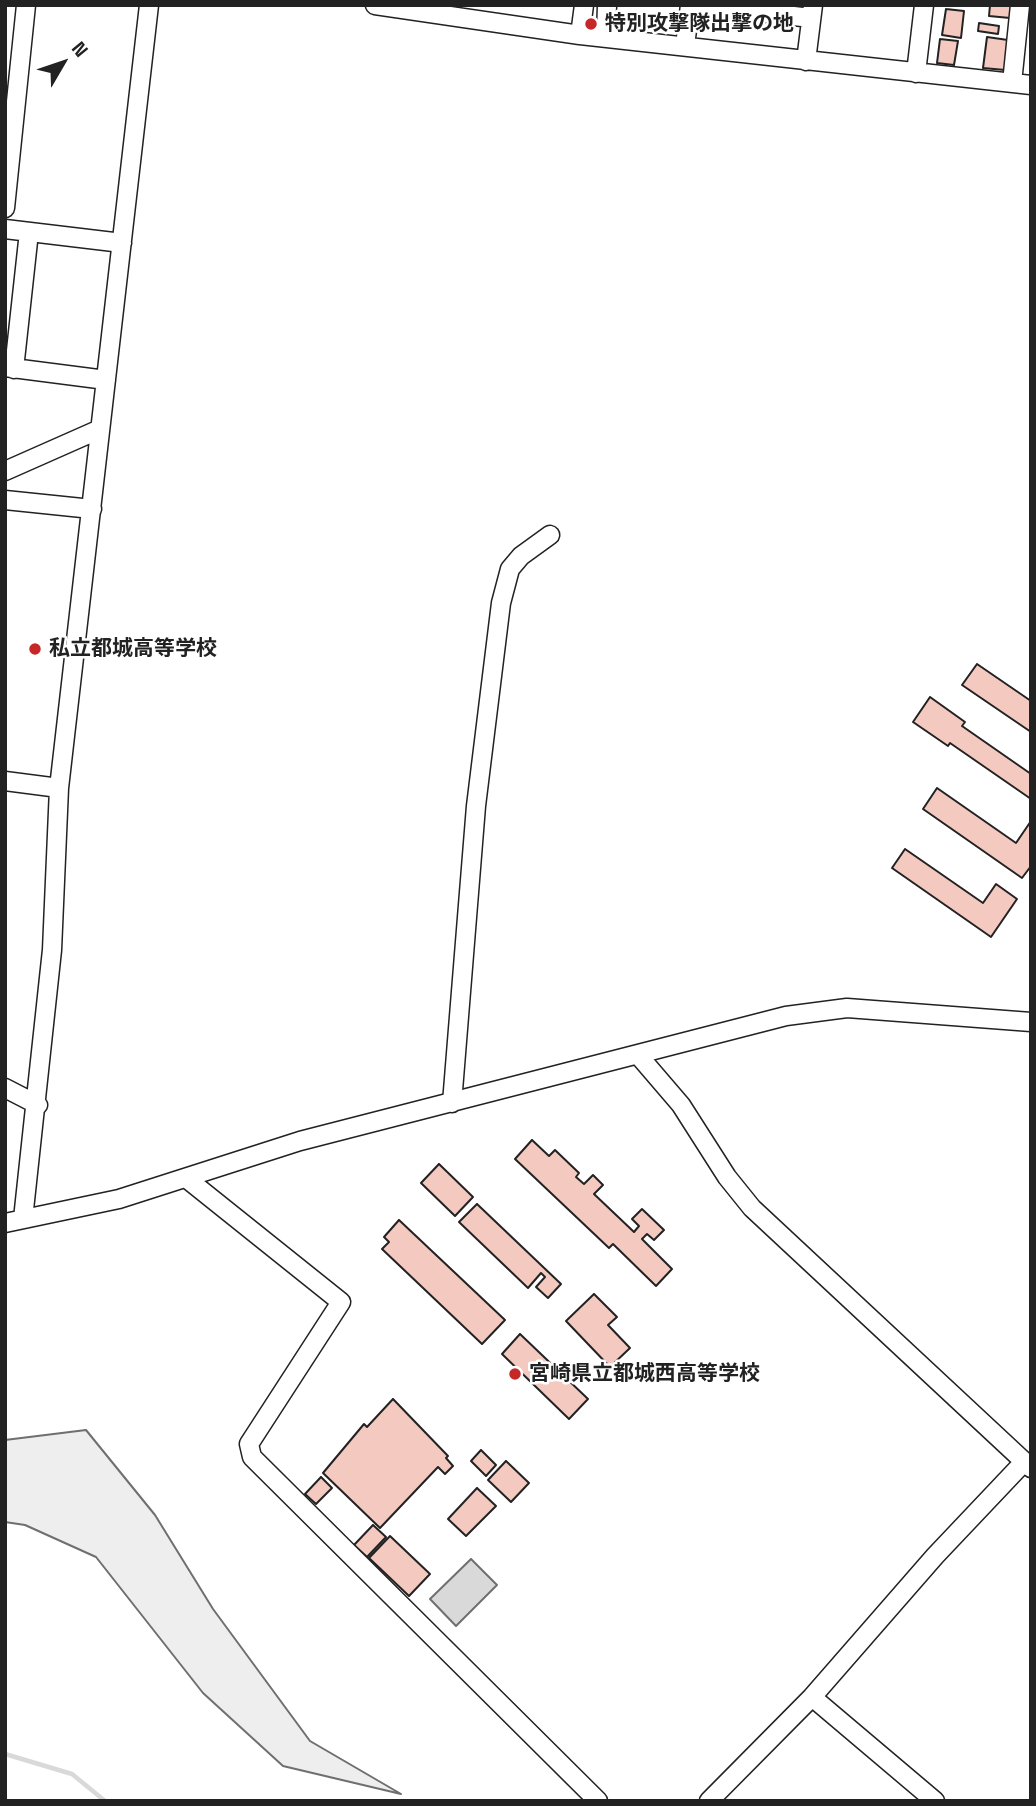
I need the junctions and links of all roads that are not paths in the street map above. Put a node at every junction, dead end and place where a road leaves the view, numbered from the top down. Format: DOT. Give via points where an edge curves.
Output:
graph roads {
  1 [pos="26,5"];
  2 [pos="149,5"];
  3 [pos="374,5"];
  4 [pos="584,5"];
  5 [pos="607,5"];
  6 [pos="690,5"];
  7 [pos="698,5"];
  8 [pos="924,5"];
  9 [pos="1020,5"];
  10 [pos="812,11"];
  11 [pos="580,34"];
  12 [pos="606,37"];
  13 [pos="685,46"];
  14 [pos="806,61"];
  15 [pos="12,71"];
  16 [pos="916,73"];
  17 [pos="1012,83"];
  18 [pos="1031,85"];
  19 [pos="5,208"];
  20 [pos="5,229"];
  21 [pos="30,232"];
  22 [pos="122,243"];
  23 [pos="10,368"];
  24 [pos="106,380"];
  25 [pos="100,429"];
  26 [pos="5,471"];
  27 [pos="5,500"];
  28 [pos="92,509"];
  29 [pos="550,535"];
  30 [pos="5,781"];
  31 [pos="59,788"];
  32 [pos="1031,1022"];
  33 [pos="639,1056"];
  34 [pos="5,1088"];
  35 [pos="452,1103"];
  36 [pos="38,1105"];
  37 [pos="186,1178"];
  38 [pos="14,1221"];
  39 [pos="1027,1465"];
  40 [pos="812,1697"];
  41 [pos="598,1801"];
  42 [pos="709,1801"];
  43 [pos="935,1801"];
  1 -- 15 [label="street"];
  2 -- 22 [label="street"];
  3 -- 11 [label="street"];
  4 -- 11 [label="street"];
  5 -- 12 [label="street"];
  6 -- 13 [label="street"];
  7 -- 10 [label="street"];
  8 -- 16 [label="street"];
  9 -- 17 [label="street"];
  10 -- 14 [label="street"];
  11 -- 12 [label="street"];
  12 -- 13 [label="street"];
  13 -- 14 [label="street"];
  14 -- 16 [label="street"];
  15 -- 19 [label="street"];
  16 -- 17 [label="street"];
  17 -- 18 [label="street"];
  20 -- 21 [label="street"];
  21 -- 22 [label="street"];
  21 -- 23 [label="street"];
  22 -- 24 [label="street"];
  23 -- 24 [label="street"];
  24 -- 25 [label="street"];
  25 -- 26 [label="street"];
  25 -- 28 [label="street"];
  27 -- 28 [label="street"];
  28 -- 31 [label="street"];
  29 -- 35 [label="street" via="521,555 510,569 501,603 476,806"];
  30 -- 31 [label="street"];
  31 -- 36 [label="street" via="52,950"];
  32 -- 33 [label="street" via="847,1008 786,1016"];
  33 -- 35 [label="street"];
  33 -- 39 [label="street" via="681,1105 752,1208"];
  34 -- 36 [label="street"];
  35 -- 37 [label="street" via="300,1141"];
  36 -- 38 [label="street"];
  37 -- 38 [label="street" via="118,1199"];
  37 -- 41 [label="street" via="341,1302 249,1444 253,1457"];
  39 -- 40 [label="street" via="935,1556"];
  40 -- 42 [label="street"];
  40 -- 43 [label="street"];
}
